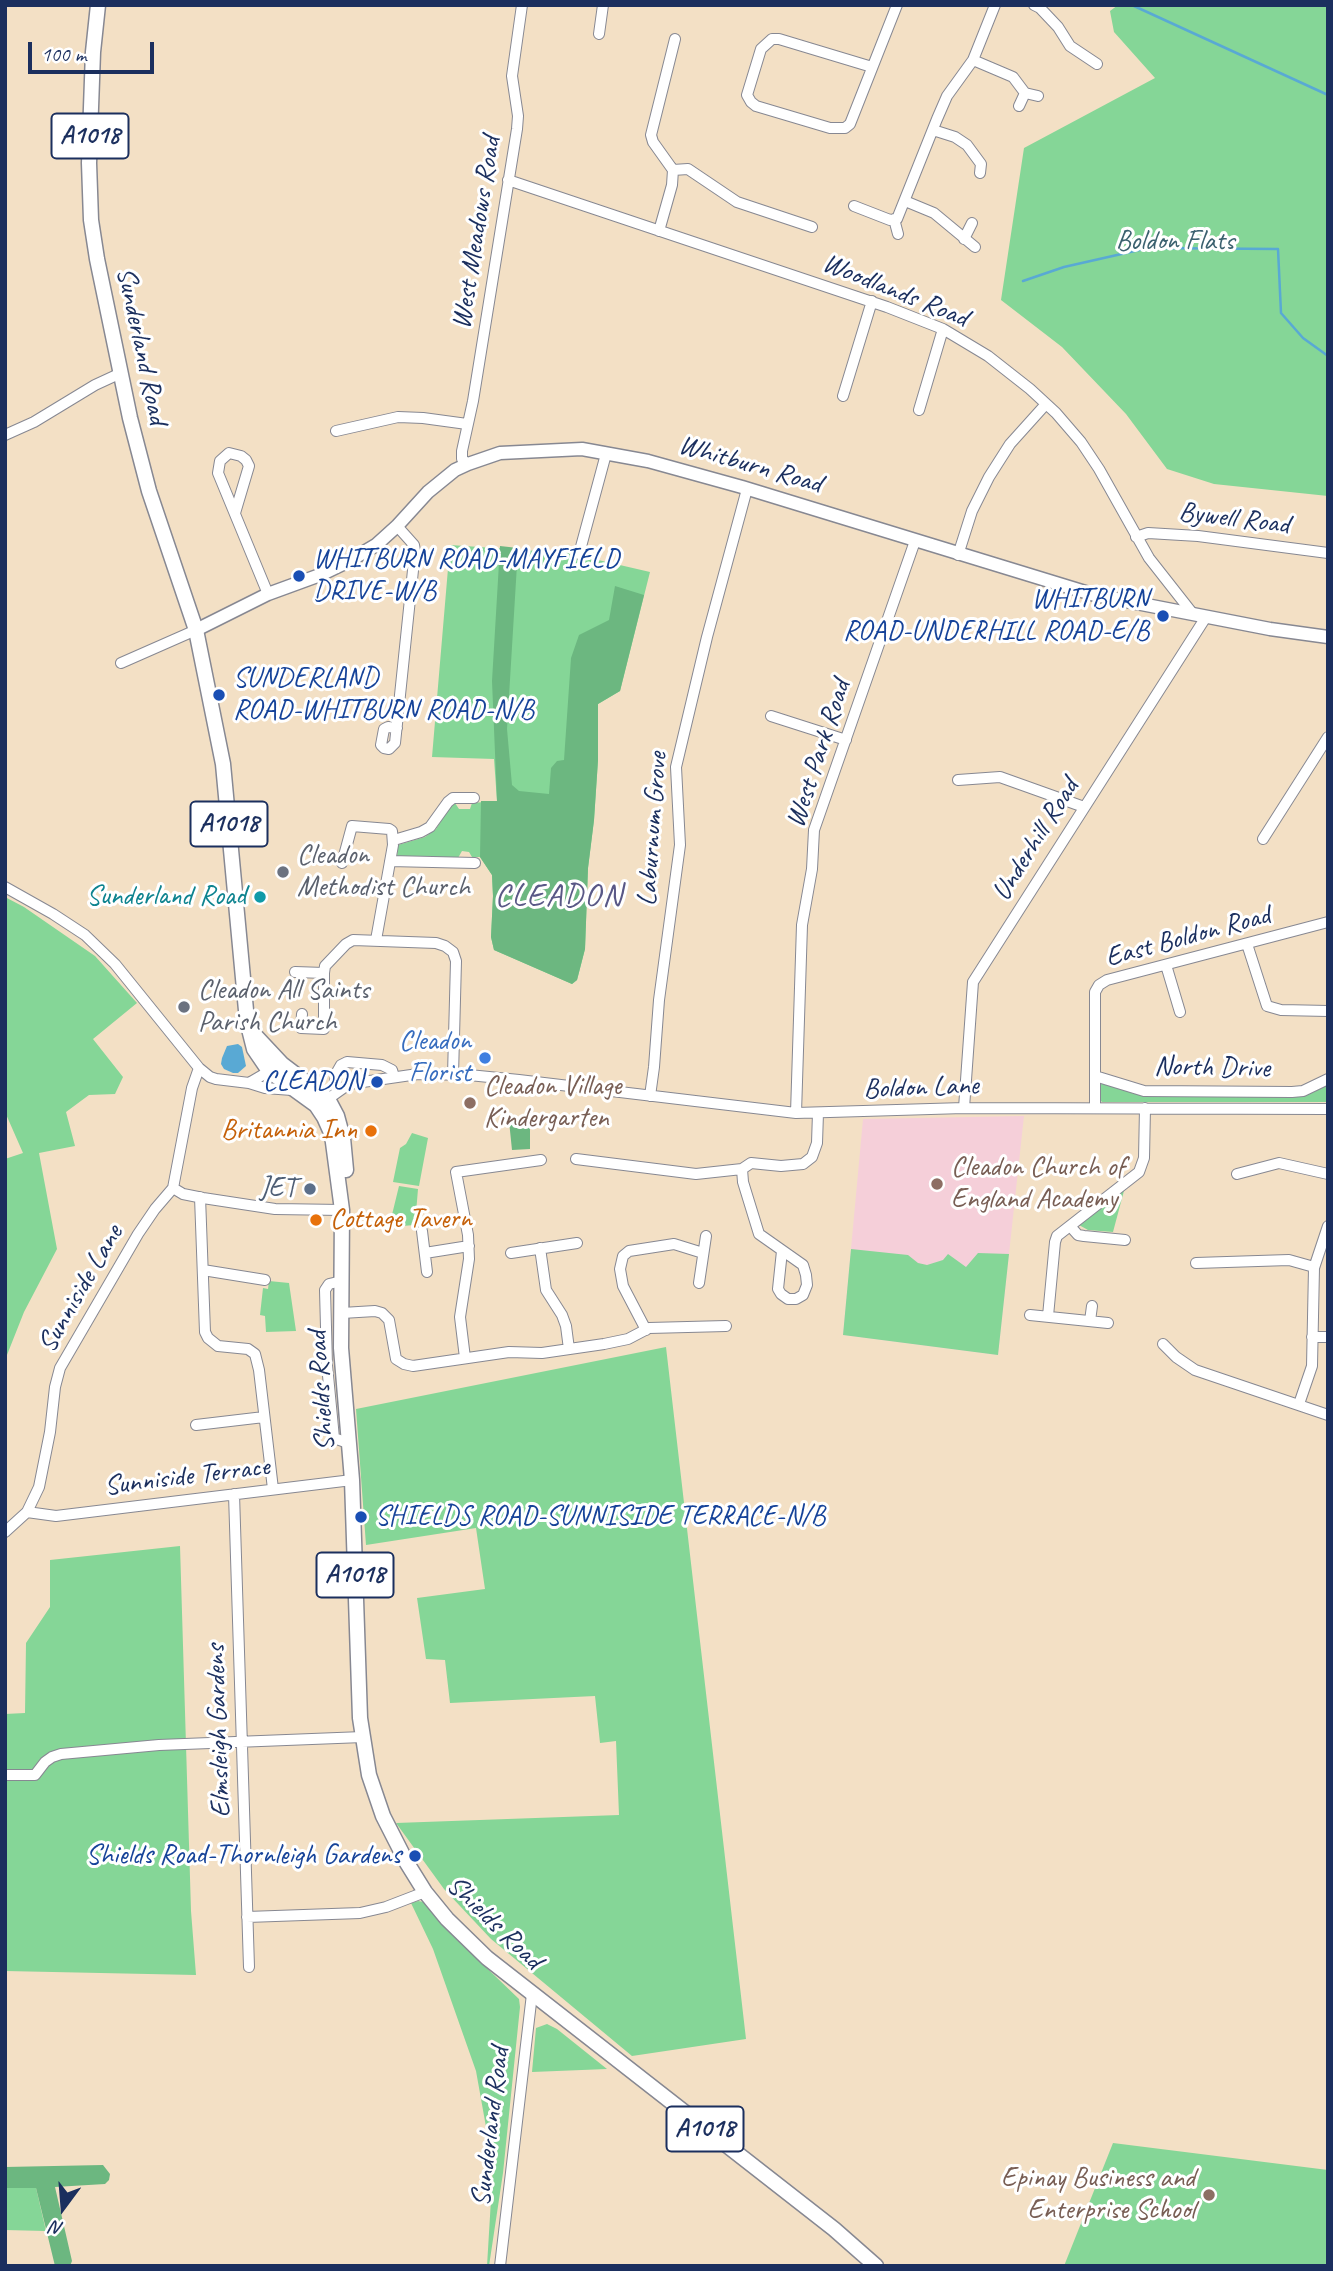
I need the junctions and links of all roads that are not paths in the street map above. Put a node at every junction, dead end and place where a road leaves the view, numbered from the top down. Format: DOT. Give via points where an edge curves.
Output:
graph roads {
  1 [pos="98,5"];
  2 [pos="522,5"];
  3 [pos="603,5"];
  4 [pos="897,5"];
  5 [pos="995,5"];
  6 [pos="1034,5"];
  7 [pos="599,34"];
  8 [pos="675,39"];
  9 [pos="973,60"];
  10 [pos="1097,64"];
  11 [pos="872,67"];
  12 [pos="1025,93"];
  13 [pos="1038,96"];
  14 [pos="1019,106"];
  15 [pos="933,130"];
  16 [pos="986,150"];
  17 [pos="977,158"];
  18 [pos="673,170"];
  19 [pos="980,173"];
  20 [pos="508,180"];
  21 [pos="905,201"];
  22 [pos="854,206"];
  23 [pos="894,219"];
  24 [pos="972,223"];
  25 [pos="812,227"];
  26 [pos="659,230"];
  27 [pos="898,234"];
  28 [pos="964,239"];
  29 [pos="975,247"];
  30 [pos="872,301"];
  31 [pos="943,329"];
  32 [pos="121,373"];
  33 [pos="843,396"];
  34 [pos="1046,404"];
  35 [pos="919,410"];
  36 [pos="467,424"];
  37 [pos="335,431"];
  38 [pos="5,435"];
  39 [pos="606,454"];
  40 [pos="468,464"];
  41 [pos="747,489"];
  42 [pos="235,513"];
  43 [pos="397,526"];
  44 [pos="1136,537"];
  45 [pos="915,541"];
  46 [pos="1328,553"];
  47 [pos="579,554"];
  48 [pos="958,555"];
  49 [pos="268,594"];
  50 [pos="1199,615"];
  51 [pos="196,630"];
  52 [pos="1328,637"];
  53 [pos="121,663"];
  54 [pos="771,716"];
  55 [pos="397,728"];
  56 [pos="1328,737"];
  57 [pos="846,740"];
  58 [pos="958,780"];
  59 [pos="468,800"];
  60 [pos="1084,807"];
  61 [pos="1263,839"];
  62 [pos="394,840"];
  63 [pos="469,860"];
  64 [pos="390,861"];
  65 [pos="342,863"];
  66 [pos="5,887"];
  67 [pos="1328,922"];
  68 [pos="376,940"];
  69 [pos="1247,944"];
  70 [pos="1166,965"];
  71 [pos="295,972"];
  72 [pos="324,973"];
  73 [pos="1328,1011"];
  74 [pos="1180,1012"];
  75 [pos="302,1014"];
  76 [pos="249,1026"];
  77 [pos="276,1067"];
  78 [pos="200,1068"];
  79 [pos="453,1075"];
  80 [pos="1095,1076"];
  81 [pos="394,1077"];
  82 [pos="1328,1080"];
  83 [pos="249,1083"];
  84 [pos="296,1090"];
  85 [pos="650,1096"];
  86 [pos="327,1099"];
  87 [pos="1095,1107"];
  88 [pos="964,1108"];
  89 [pos="1145,1108"];
  90 [pos="1328,1109"];
  91 [pos="818,1113"];
  92 [pos="796,1114"];
  93 [pos="576,1159"];
  94 [pos="541,1160"];
  95 [pos="742,1169"];
  96 [pos="1237,1174"];
  97 [pos="1328,1174"];
  98 [pos="173,1188"];
  99 [pos="200,1197"];
  100 [pos="342,1210"];
  101 [pos="1070,1226"];
  102 [pos="1328,1226"];
  103 [pos="422,1231"];
  104 [pos="706,1236"];
  105 [pos="1125,1240"];
  106 [pos="577,1243"];
  107 [pos="1325,1244"];
  108 [pos="468,1246"];
  109 [pos="540,1248"];
  110 [pos="782,1251"];
  111 [pos="511,1252"];
  112 [pos="704,1252"];
  113 [pos="425,1253"];
  114 [pos="1196,1263"];
  115 [pos="1314,1267"];
  116 [pos="203,1270"];
  117 [pos="427,1272"];
  118 [pos="265,1280"];
  119 [pos="342,1281"];
  120 [pos="699,1283"];
  121 [pos="1092,1306"];
  122 [pos="342,1313"];
  123 [pos="1030,1315"];
  124 [pos="1048,1317"];
  125 [pos="1090,1321"];
  126 [pos="1108,1323"];
  127 [pos="726,1325"];
  128 [pos="646,1330"];
  129 [pos="1312,1337"];
  130 [pos="1328,1337"];
  131 [pos="1163,1344"];
  132 [pos="569,1349"];
  133 [pos="465,1358"];
  134 [pos="1299,1404"];
  135 [pos="1328,1415"];
  136 [pos="264,1417"];
  137 [pos="196,1425"];
  138 [pos="348,1443"];
  139 [pos="352,1480"];
  140 [pos="273,1489"];
  141 [pos="234,1494"];
  142 [pos="27,1512"];
  143 [pos="5,1532"];
  144 [pos="363,1737"];
  145 [pos="242,1742"];
  146 [pos="5,1774"];
  147 [pos="425,1892"];
  148 [pos="247,1917"];
  149 [pos="249,1967"];
  150 [pos="532,1994"];
  151 [pos="500,2266"];
  152 [pos="876,2266"];
  1 -- 32 [label="highway, Sunderland Road / A1018" via="90,122 91,220"];
  2 -- 20 [label="street, West Meadows Road" via="512,76 518,117"];
  3 -- 7 [label="street"];
  4 -- 11 [label="street"];
  5 -- 9 [label="street"];
  6 -- 10 [label="street" via="1058,27 1070,46"];
  8 -- 18 [label="street" via="651,135"];
  9 -- 12 [label="street" via="1013,77"];
  9 -- 15 [label="street" via="947,96"];
  11 -- 11 [label="street" via="850,124 838,130 756,107 747,94 761,49 772,39"];
  12 -- 13 [label="street"];
  12 -- 14 [label="street"];
  15 -- 17 [label="street" via="955,137"];
  15 -- 21 [label="street"];
  16 -- 17 [label="street"];
  17 -- 19 [label="street"];
  18 -- 25 [label="street" via="688,169 737,202"];
  18 -- 26 [label="street"];
  20 -- 26 [label="street, Woodlands Road"];
  20 -- 36 [label="street, West Meadows Road"];
  21 -- 23 [label="street"];
  21 -- 28 [label="street" via="934,213"];
  22 -- 23 [label="street"];
  23 -- 27 [label="street"];
  24 -- 28 [label="street"];
  26 -- 30 [label="street, Woodlands Road"];
  28 -- 29 [label="street"];
  30 -- 31 [label="street, Woodlands Road"];
  30 -- 33 [label="street"];
  31 -- 34 [label="street, Woodlands Road" via="988,356"];
  31 -- 35 [label="street"];
  32 -- 38 [label="street"];
  32 -- 51 [label="highway, Sunderland Road / A1018" via="149,491"];
  34 -- 44 [label="street, Woodlands Road" via="1081,442"];
  34 -- 48 [label="street" via="1010,444 989,477"];
  36 -- 37 [label="street" via="398,417"];
  36 -- 40 [label="street, West Meadows Road" via="462,458"];
  39 -- 40 [label="main road, Whitburn Road" via="582,449 500,453"];
  39 -- 41 [label="main road, Whitburn Road"];
  39 -- 47 [label="street"];
  40 -- 43 [label="main road, Whitburn Road" via="428,492"];
  41 -- 45 [label="main road, Whitburn Road"];
  41 -- 85 [label="street, Laburnum Grove" via="676,767 680,845"];
  42 -- 42 [label="street" via="218,473 220,461 229,453 241,456 249,466"];
  42 -- 49 [label="street"];
  43 -- 49 [label="main road, Whitburn Road" via="349,561"];
  43 -- 55 [label="street" via="415,551"];
  44 -- 46 [label="street, Bywell Road" via="1148,533 1198,536"];
  44 -- 50 [label="street, Woodlands Road"];
  45 -- 48 [label="main road, Whitburn Road"];
  45 -- 57 [label="street, West Park Road"];
  48 -- 50 [label="main road, Whitburn Road" via="1095,596"];
  49 -- 51 [label="main road, Whitburn Road"];
  50 -- 52 [label="main road, Whitburn Road"];
  50 -- 60 [label="street, Underhill Road"];
  51 -- 53 [label="street"];
  51 -- 76 [label="highway, Sunderland Road / A1018" via="223,764"];
  54 -- 57 [label="street"];
  56 -- 61 [label="street"];
  57 -- 92 [label="street, West Park Road" via="814,830 803,925"];
  58 -- 60 [label="street" via="1000,777"];
  59 -- 62 [label="street" via="453,798 430,827"];
  60 -- 88 [label="street, Underhill Road" via="973,982"];
  62 -- 64 [label="street"];
  62 -- 65 [label="street" via="389,828 352,826"];
  63 -- 64 [label="street"];
  64 -- 68 [label="street"];
  66 -- 78 [label="street" via="85,935 115,964"];
  67 -- 69 [label="street, East Boldon Road"];
  68 -- 72 [label="street" via="346,944"];
  68 -- 79 [label="street" via="436,943 453,952 457,971"];
  69 -- 70 [label="street, East Boldon Road"];
  69 -- 73 [label="street" via="1267,1006"];
  70 -- 74 [label="street"];
  70 -- 80 [label="street, East Boldon Road" via="1099,985"];
  71 -- 72 [label="street"];
  72 -- 75 [label="street" via="324,1029 301,1028"];
  76 -- 77 [label="highway, Shields Road / A1018" via="254,1049"];
  77 -- 83 [label="street"];
  77 -- 84 [label="highway, Shields Road / A1018"];
  77 -- 86 [label="highway, Shields Road / A1018"];
  78 -- 83 [label="street" via="216,1079"];
  78 -- 98 [label="street, Sunniside Lane"];
  79 -- 81 [label="street, Boldon Lane"];
  79 -- 85 [label="street, Boldon Lane"];
  80 -- 82 [label="street, North Drive" via="1144,1091 1292,1092"];
  80 -- 87 [label="street, East Boldon Road"];
  81 -- 86 [label="street, Boldon Lane" via="349,1084"];
  81 -- 86 [label="street" via="392,1070 382,1065 347,1062 337,1072"];
  83 -- 84 [label="street"];
  84 -- 86 [label="highway, Shields Road / A1018"];
  85 -- 92 [label="street, Boldon Lane"];
  86 -- 100 [label="highway, Shields Road / A1018" via="324,1117 332,1135"];
  87 -- 88 [label="street, Boldon Lane"];
  87 -- 89 [label="street, Boldon Lane"];
  88 -- 91 [label="street, Boldon Lane"];
  89 -- 90 [label="street, Boldon Lane"];
  89 -- 101 [label="street" via="1144,1158 1139,1172"];
  91 -- 92 [label="street, Boldon Lane"];
  91 -- 95 [label="street" via="817,1143 812,1157 803,1164 751,1163"];
  93 -- 95 [label="street" via="696,1174"];
  94 -- 108 [label="street" via="456,1172"];
  95 -- 110 [label="street" via="759,1234"];
  96 -- 97 [label="street" via="1279,1163"];
  98 -- 99 [label="street"];
  98 -- 142 [label="street, Sunniside Lane" via="138,1234 61,1368 39,1487"];
  99 -- 100 [label="street" via="275,1209"];
  99 -- 116 [label="street"];
  100 -- 119 [label="highway, Shields Road / A1018"];
  101 -- 105 [label="street" via="1078,1235"];
  101 -- 124 [label="street" via="1055,1242"];
  102 -- 107 [label="street"];
  103 -- 113 [label="street"];
  104 -- 112 [label="street"];
  106 -- 109 [label="street"];
  107 -- 115 [label="street"];
  108 -- 113 [label="street"];
  108 -- 133 [label="street" via="460,1317"];
  109 -- 111 [label="street"];
  109 -- 132 [label="street" via="546,1290 562,1315"];
  110 -- 110 [label="street" via="778,1289 788,1299 796,1299 803,1296 806,1275 803,1265"];
  112 -- 120 [label="street"];
  112 -- 128 [label="street" via="674,1244 623,1256 623,1286"];
  113 -- 117 [label="street"];
  114 -- 115 [label="street" via="1289,1260"];
  115 -- 129 [label="street"];
  116 -- 118 [label="street"];
  116 -- 136 [label="street" via="205,1332 218,1346 248,1349 254,1354"];
  119 -- 122 [label="highway, Shields Road / A1018"];
  119 -- 138 [label="street" via="325,1290 327,1365 334,1438"];
  121 -- 125 [label="street"];
  122 -- 133 [label="street" via="382,1312 396,1359 404,1364"];
  122 -- 138 [label="highway, Shields Road / A1018"];
  123 -- 124 [label="street"];
  124 -- 125 [label="street"];
  125 -- 126 [label="street"];
  127 -- 128 [label="street"];
  128 -- 132 [label="street" via="628,1339"];
  129 -- 130 [label="street"];
  129 -- 134 [label="street" via="1312,1366"];
  131 -- 134 [label="street" via="1195,1370"];
  132 -- 133 [label="street"];
  134 -- 135 [label="street"];
  136 -- 137 [label="street"];
  136 -- 140 [label="street"];
  138 -- 139 [label="highway, Shields Road / A1018"];
  139 -- 140 [label="street, Sunniside Terrace"];
  139 -- 144 [label="highway, Shields Road / A1018"];
  140 -- 141 [label="street, Sunniside Terrace"];
  141 -- 142 [label="street, Sunniside Terrace" via="57,1516"];
  141 -- 145 [label="street, Elmsleigh Gardens"];
  142 -- 143 [label="street, Sunniside Lane"];
  144 -- 145 [label="street"];
  144 -- 147 [label="highway, Shields Road / A1018" via="369,1775 383,1816"];
  145 -- 146 [label="street" via="61,1754 44,1762 35,1775"];
  145 -- 148 [label="street, Elmsleigh Gardens"];
  147 -- 148 [label="street" via="360,1913"];
  147 -- 150 [label="highway, Shields Road / A1018" via="487,1958"];
  148 -- 149 [label="street, Elmsleigh Gardens"];
  150 -- 151 [label="street, Sunderland Road"];
  150 -- 152 [label="highway, Shields Road / A1018"];
}
